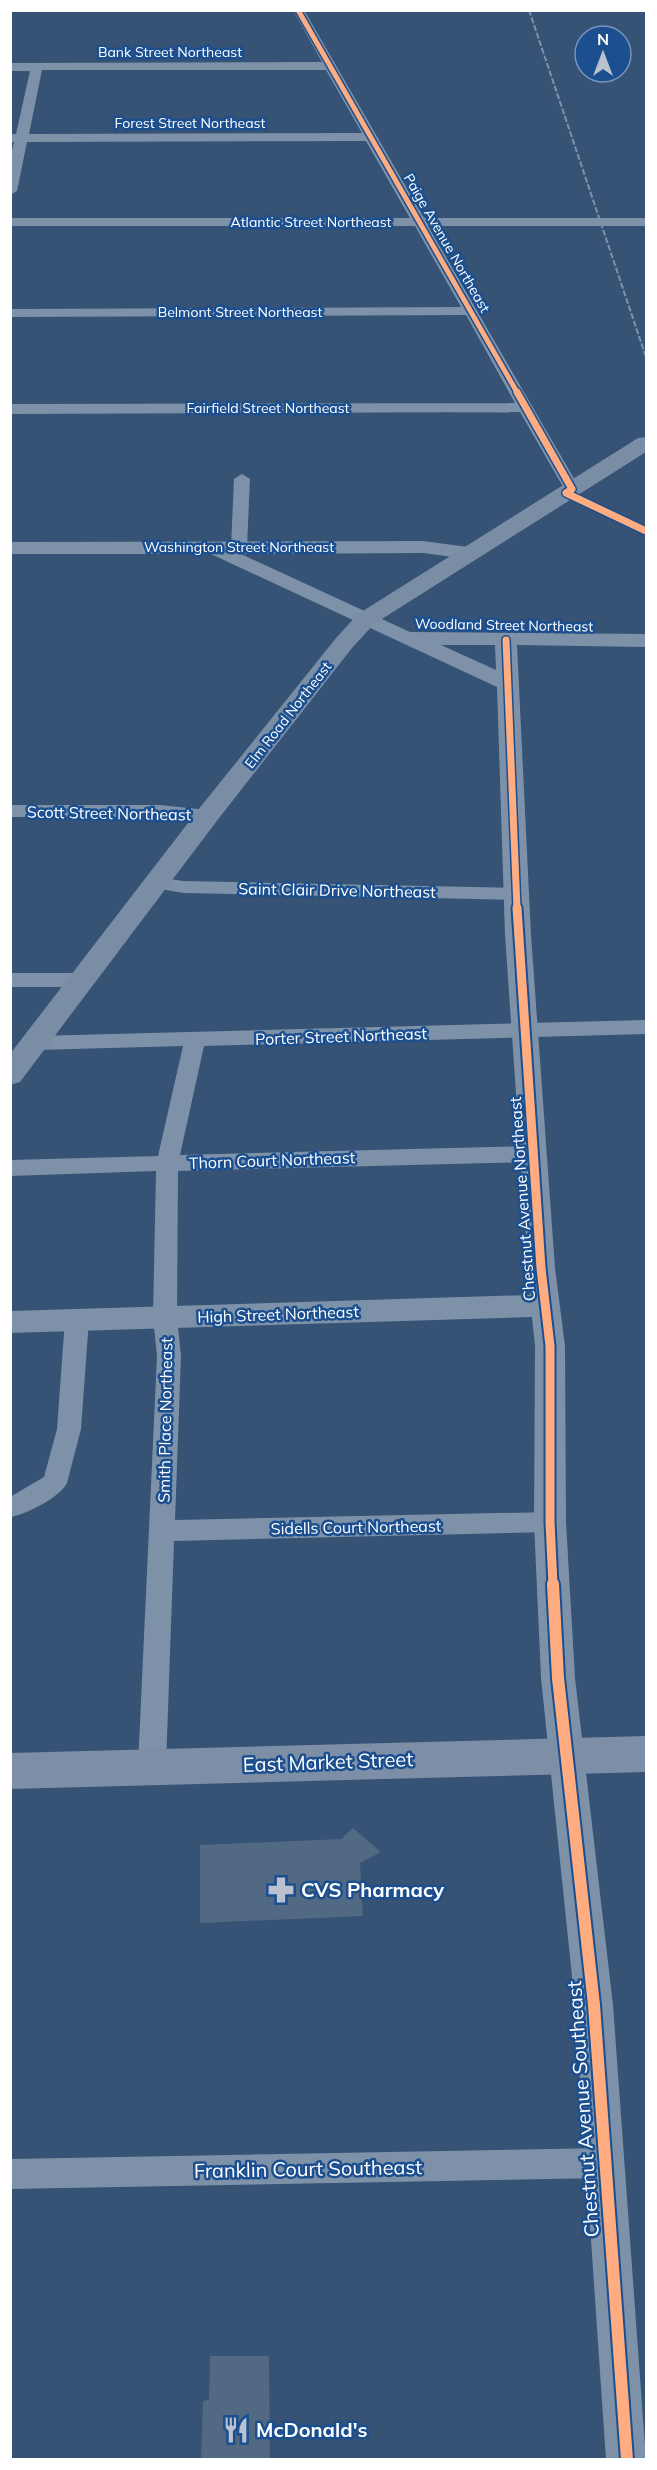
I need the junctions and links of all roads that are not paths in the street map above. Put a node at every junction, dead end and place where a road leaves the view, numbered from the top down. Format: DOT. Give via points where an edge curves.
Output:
graph roads {
  1 [pos="298,10"];
  2 [pos="329,66"];
  3 [pos="10,67"];
  4 [pos="37,67"];
  5 [pos="370,137"];
  6 [pos="16,138"];
  7 [pos="10,191"];
  8 [pos="10,222"];
  9 [pos="419,222"];
  10 [pos="646,222"];
  11 [pos="470,311"];
  12 [pos="10,313"];
  13 [pos="525,407"];
  14 [pos="10,409"];
  15 [pos="646,443"];
  16 [pos="242,480"];
  17 [pos="572,489"];
  18 [pos="212,547"];
  19 [pos="239,547"];
  20 [pos="10,548"];
  21 [pos="468,553"];
  22 [pos="366,619"];
  23 [pos="406,638"];
  24 [pos="506,640"];
  25 [pos="646,640"];
  26 [pos="508,684"];
  27 [pos="10,811"];
  28 [pos="207,816"];
  29 [pos="157,883"];
  30 [pos="516,894"];
  31 [pos="10,980"];
  32 [pos="83,980"];
  33 [pos="646,1027"];
  34 [pos="524,1030"];
  35 [pos="195,1040"];
  36 [pos="36,1043"];
  37 [pos="10,1075"];
  38 [pos="533,1154"];
  39 [pos="167,1164"];
  40 [pos="10,1168"];
  41 [pos="545,1306"];
  42 [pos="165,1317"];
  43 [pos="77,1319"];
  44 [pos="10,1322"];
  45 [pos="14,1506"];
  46 [pos="550,1522"];
  47 [pos="162,1531"];
  48 [pos="646,1754"];
  49 [pos="567,1756"];
  50 [pos="152,1766"];
  51 [pos="10,1771"];
  52 [pos="605,2163"];
  53 [pos="10,2174"];
  54 [pos="627,2460"];
  1 -- 2 [label="street, Paige Avenue Northeast"];
  2 -- 4 [label="street, Bank Street Northeast"];
  2 -- 5 [label="street, Paige Avenue Northeast"];
  3 -- 4 [label="street, Bank Street Northeast"];
  4 -- 6 [label="street"];
  5 -- 6 [label="street, Forest Street Northeast"];
  5 -- 9 [label="street, Paige Avenue Northeast"];
  6 -- 7 [label="street"];
  8 -- 9 [label="street, Atlantic Street Northeast"];
  9 -- 10 [label="street, Atlantic Street Northeast"];
  9 -- 11 [label="street, Paige Avenue Northeast"];
  11 -- 12 [label="street, Belmont Street Northeast"];
  11 -- 13 [label="street, Paige Avenue Northeast"];
  13 -- 14 [label="street, Fairfield Street Northeast"];
  13 -- 17 [label="street, Paige Avenue Northeast"];
  15 -- 17 [label="main road, Elm Road Northeast"];
  16 -- 19 [label="street"];
  17 -- 21 [label="main road, Elm Road Northeast"];
  18 -- 19 [label="street, Washington Street Northeast"];
  18 -- 20 [label="street, Washington Street Northeast"];
  18 -- 22 [label="street, Woodland Street Northeast"];
  19 -- 21 [label="street, Washington Street Northeast" via="423,547"];
  21 -- 22 [label="main road, Elm Road Northeast"];
  22 -- 23 [label="street, Woodland Street Northeast"];
  22 -- 28 [label="main road, Elm Road Northeast"];
  23 -- 24 [label="street, Woodland Street Northeast"];
  23 -- 26 [label="street"];
  24 -- 25 [label="street, Woodland Street Northeast"];
  24 -- 26 [label="street, Chestnut Avenue Northeast"];
  26 -- 30 [label="street, Chestnut Avenue Northeast"];
  27 -- 28 [label="street, Scott Street Northeast" via="160,811"];
  28 -- 29 [label="main road, Elm Road Northeast"];
  29 -- 30 [label="street, Saint Clair Drive Northeast" via="183,887"];
  29 -- 32 [label="main road, Elm Road Northeast"];
  30 -- 34 [label="street, Chestnut Avenue Northeast"];
  31 -- 32 [label="street"];
  32 -- 36 [label="main road, Elm Road Northeast"];
  33 -- 34 [label="street, Porter Street Northeast"];
  34 -- 35 [label="street, Porter Street Northeast"];
  34 -- 38 [label="street, Chestnut Avenue Northeast"];
  35 -- 36 [label="street, Porter Street Northeast"];
  35 -- 39 [label="street, Smith Place Northeast"];
  36 -- 37 [label="main road, Elm Road Northeast"];
  38 -- 39 [label="street, Thorn Court Northeast"];
  38 -- 41 [label="street, Chestnut Avenue Northeast"];
  39 -- 40 [label="street, Thorn Court Northeast"];
  39 -- 42 [label="street, Smith Place Northeast"];
  41 -- 42 [label="street, High Street Northeast"];
  41 -- 46 [label="street, Chestnut Avenue Northeast" via="550,1346"];
  42 -- 43 [label="street, High Street Northeast"];
  42 -- 47 [label="street, Smith Place Northeast" via="169,1356"];
  43 -- 44 [label="street, High Street Northeast"];
  43 -- 45 [label="street" via="69,1429 55,1483"];
  46 -- 47 [label="street, Sidells Court Northeast"];
  46 -- 49 [label="street, Chestnut Avenue Northeast" via="558,1678"];
  47 -- 50 [label="street, Smith Place Northeast"];
  48 -- 49 [label="main road, East Market Street"];
  49 -- 50 [label="main road, East Market Street"];
  49 -- 52 [label="street, Chestnut Avenue Southeast" via="594,2005"];
  50 -- 51 [label="main road, East Market Street"];
  52 -- 53 [label="street, Franklin Court Southeast"];
  52 -- 54 [label="street, Chestnut Avenue Southeast"];
}
